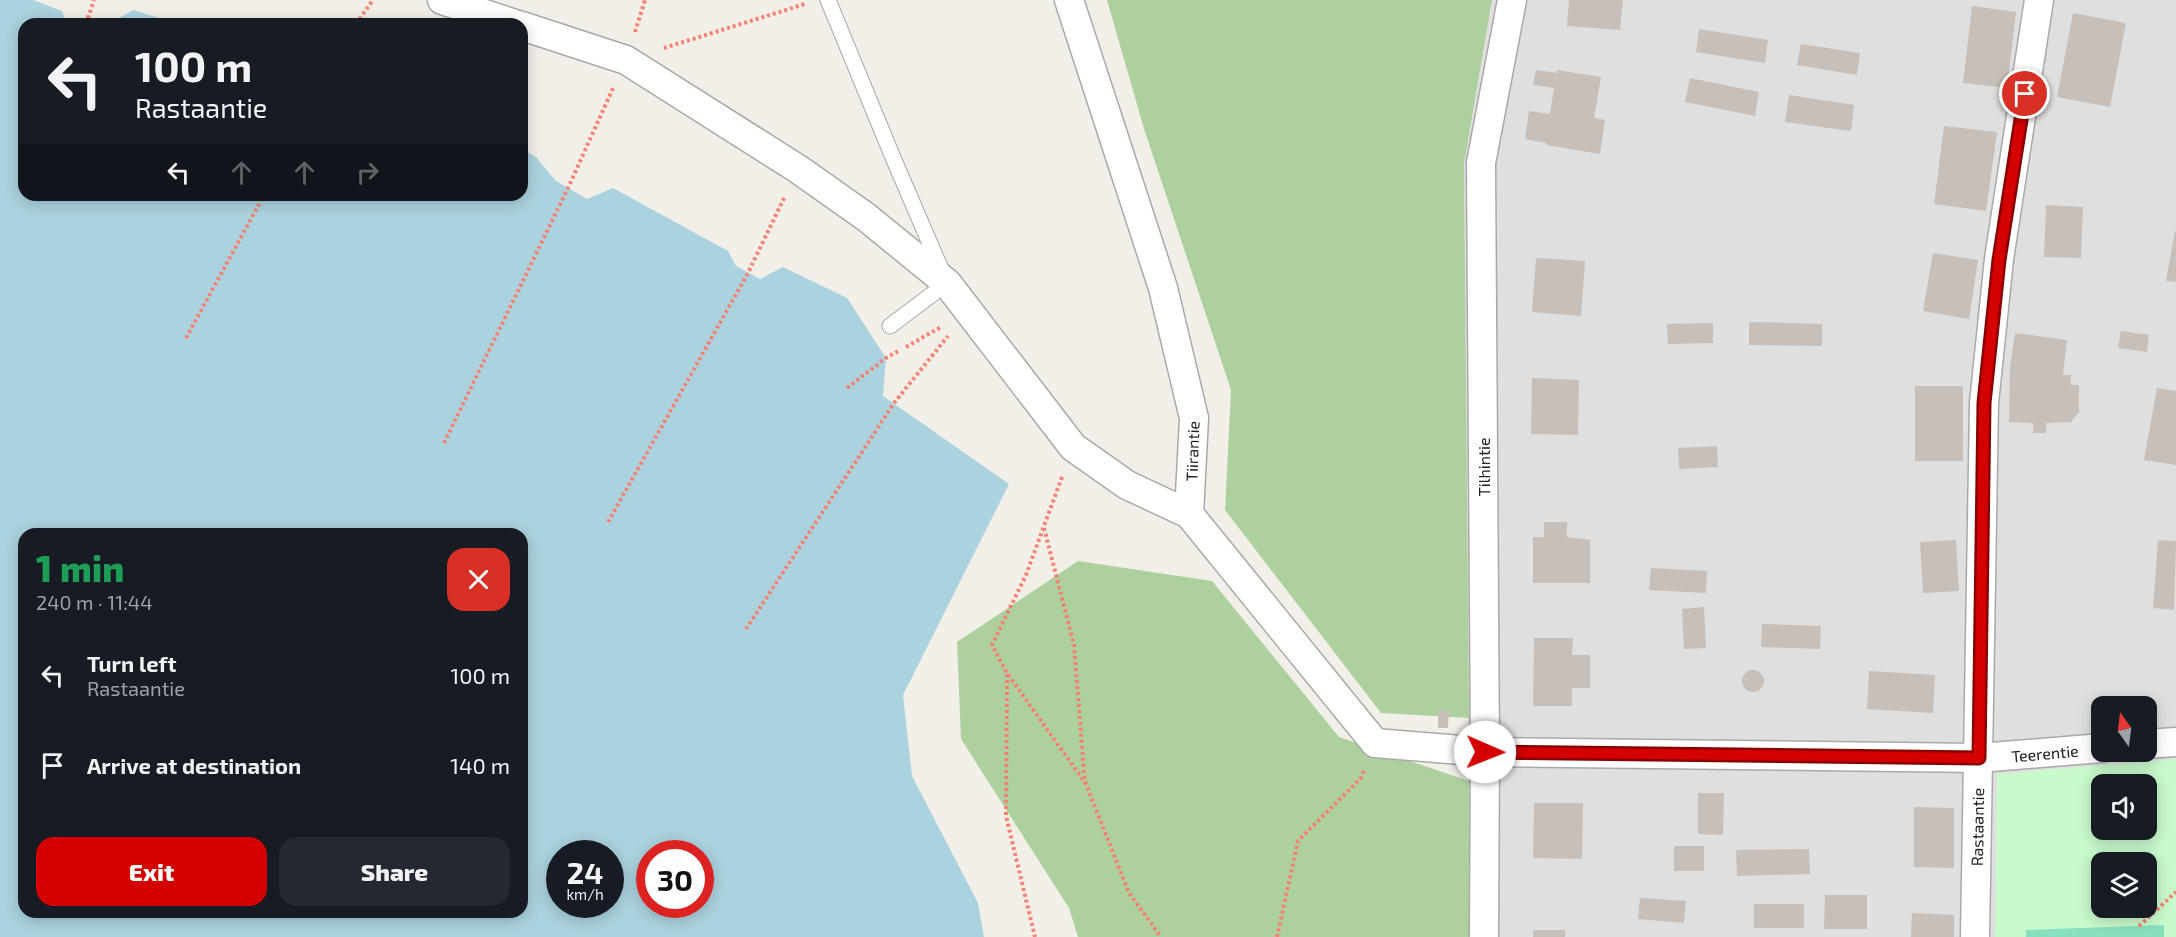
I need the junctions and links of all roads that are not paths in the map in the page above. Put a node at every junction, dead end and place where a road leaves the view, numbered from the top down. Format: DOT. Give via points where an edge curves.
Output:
graph roads {
  1 [pos="442,0"];
  2 [pos="828,0"];
  3 [pos="1069,0"];
  4 [pos="1512,0"];
  5 [pos="2039,0"];
  6 [pos="497,18"];
  7 [pos="528,28"];
  8 [pos="947,282"];
  9 [pos="890,326"];
  10 [pos="1189,514"];
  11 [pos="2176,742"];
  12 [pos="2157,743"];
  13 [pos="2091,749"];
  14 [pos="1485,752"];
  15 [pos="1979,758"];
  16 [pos="1484,937"];
  17 [pos="1975,937"];
  1 -- 6 [label="street"];
  2 -- 8 [label="lane"];
  3 -- 10 [label="street, Tiirantie" via="1163,288 1194,418"];
  4 -- 14 [label="street, Tilhintie" via="1481,163"];
  5 -- 15 [label="street, Rastaantie" via="1999,260 1984,403"];
  7 -- 8 [label="street" via="626,60 798,169"];
  8 -- 9 [label="lane"];
  8 -- 10 [label="street" via="1073,447 1127,485"];
  10 -- 14 [label="street" via="1375,743"];
  11 -- 12 [label="street"];
  13 -- 15 [label="street, Teerentie"];
  14 -- 15 [label="street, Teerentie"];
  14 -- 16 [label="street, Tilhintie"];
  15 -- 17 [label="street, Rastaantie"];
}
